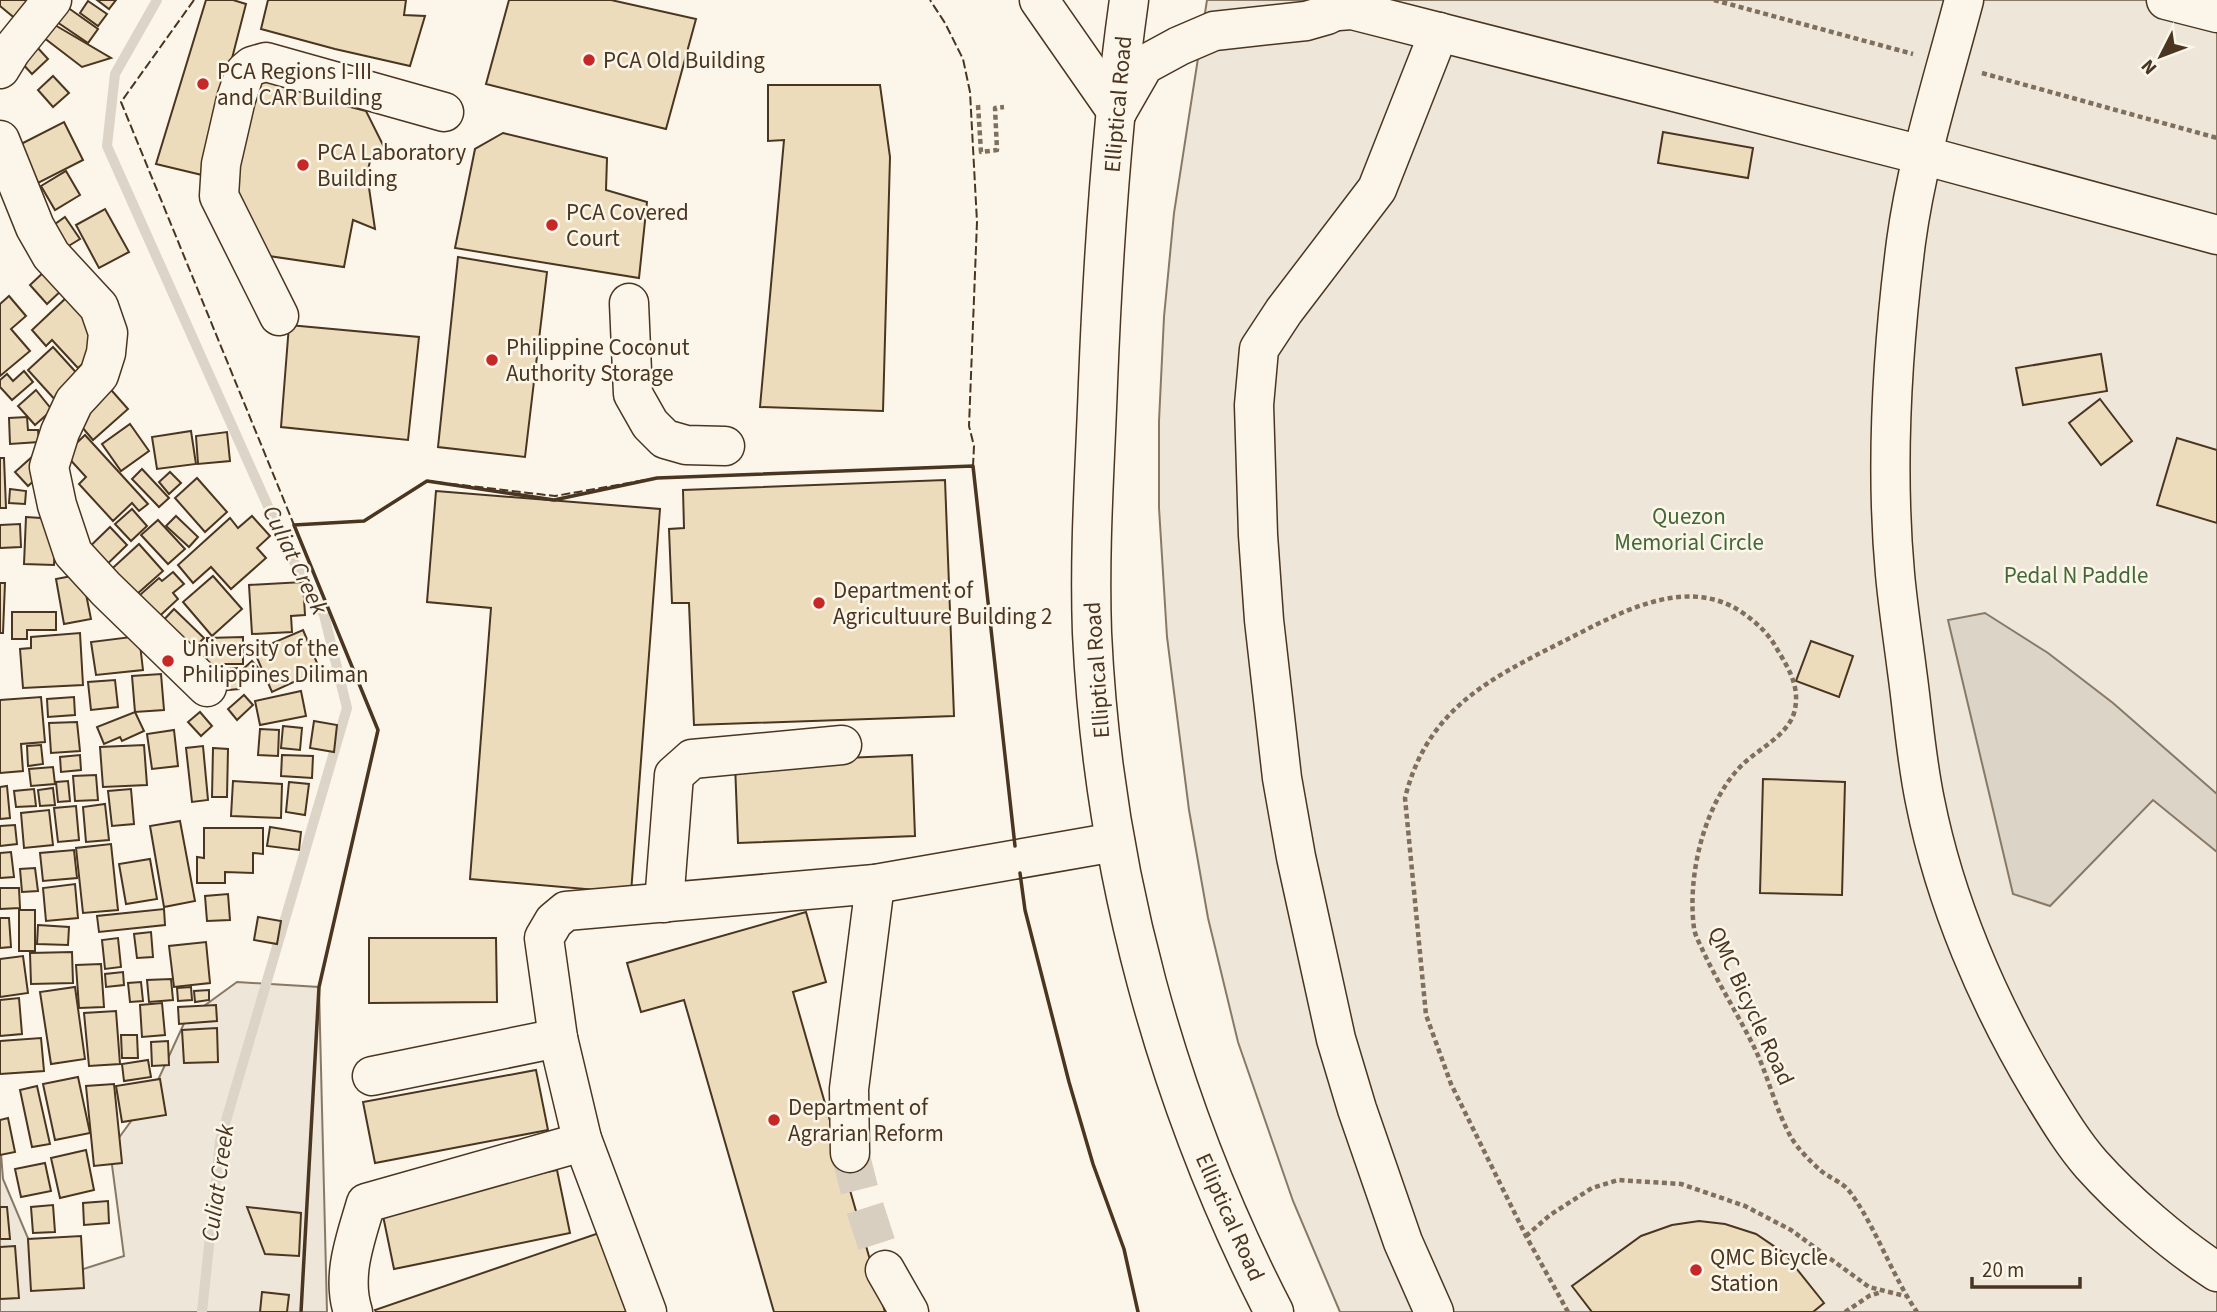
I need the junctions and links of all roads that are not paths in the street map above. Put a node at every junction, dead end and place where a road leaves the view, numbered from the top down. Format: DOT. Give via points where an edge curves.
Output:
graph roads {
  1 [pos="52,0"];
  2 [pos="1039,0"];
  3 [pos="1129,0"];
  4 [pos="1964,0"];
  5 [pos="2166,0"];
  6 [pos="1347,5"];
  7 [pos="2217,13"];
  8 [pos="1439,32"];
  9 [pos="0,69"];
  10 [pos="444,112"];
  11 [pos="1117,112"];
  12 [pos="0,140"];
  13 [pos="1922,155"];
  14 [pos="2217,235"];
  15 [pos="629,303"];
  16 [pos="279,316"];
  17 [pos="725,446"];
  18 [pos="207,687"];
  19 [pos="842,745"];
  20 [pos="1115,842"];
  21 [pos="875,884"];
  22 [pos="664,903"];
  23 [pos="558,1038"];
  24 [pos="372,1076"];
  25 [pos="582,1139"];
  26 [pos="850,1153"];
  27 [pos="885,1270"];
  28 [pos="2217,1272"];
  29 [pos="353,1312"];
  30 [pos="647,1312"];
  31 [pos="909,1312"];
  32 [pos="1274,1312"];
  33 [pos="1434,1312"];
  1 -- 9 [label="main road"];
  2 -- 11 [label="main road"];
  3 -- 11 [label="main road, Elliptical Road"];
  4 -- 13 [label="main road"];
  5 -- 7 [label="main road"];
  6 -- 8 [label="main road"];
  6 -- 11 [label="main road" via="1286,24 1214,31 1179,46 1144,65"];
  8 -- 13 [label="main road"];
  8 -- 33 [label="main road" via="1377,189 1259,349 1254,405 1264,620 1296,857 1350,1086 1403,1242"];
  10 -- 16 [label="main road" via="266,62 245,72 221,164 219,196"];
  11 -- 20 [label="main road, Elliptical Road" via="1101,307 1091,527 1099,724"];
  12 -- 18 [label="main road" via="35,227 51,255 99,307 108,332 99,375 74,402 49,467 73,553"];
  13 -- 14 [label="main road"];
  13 -- 28 [label="main road" via="1900,298 1891,473 1895,574 1928,814 1945,879 2013,1042 2060,1122 2119,1192"];
  15 -- 17 [label="main road" via="633,394 650,424 666,439 686,445"];
  19 -- 22 [label="main road" via="692,759 681,767 674,775"];
  20 -- 21 [label="main road"];
  20 -- 32 [label="main road, Elliptical Road" via="1136,944 1166,1053 1204,1159"];
  21 -- 22 [label="main road"];
  21 -- 26 [label="main road" via="849,1089"];
  22 -- 23 [label="main road" via="566,911 547,930 543,948"];
  23 -- 24 [label="main road"];
  23 -- 25 [label="main road"];
  25 -- 29 [label="main road" via="366,1203 348,1267"];
  25 -- 30 [label="main road"];
  27 -- 31 [label="main road"];
}
